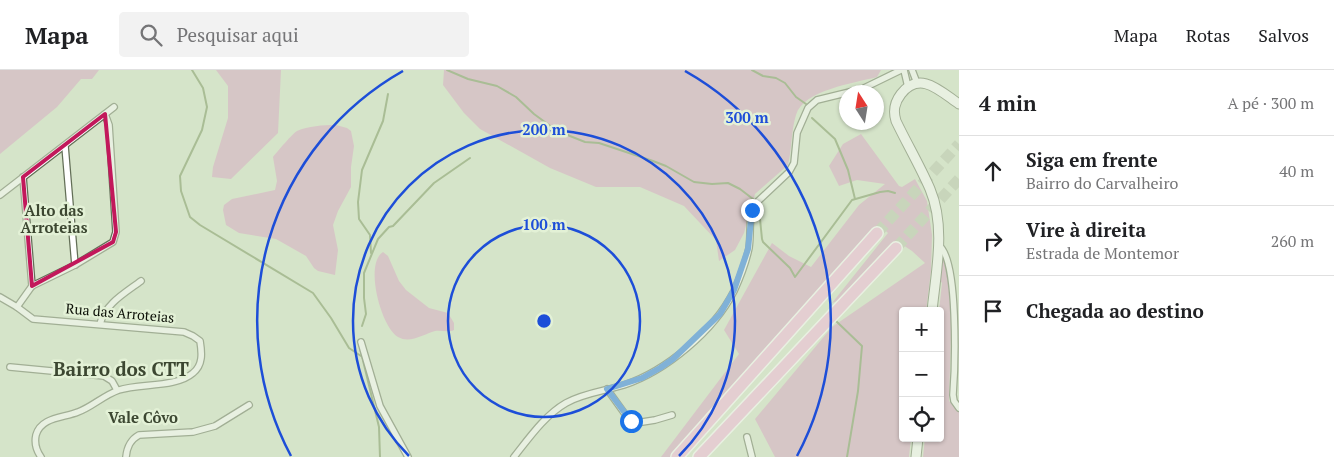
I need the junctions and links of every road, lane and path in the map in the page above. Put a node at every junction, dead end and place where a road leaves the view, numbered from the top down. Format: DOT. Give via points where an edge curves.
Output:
graph roads {
  1 [pos="902,70"];
  2 [pos="912,70"];
  3 [pos="912,85"];
  4 [pos="959,104"];
  5 [pos="114,107"];
  6 [pos="105,114"];
  7 [pos="65,146"];
  8 [pos="23,177"];
  9 [pos="0,195"];
  10 [pos="877,233"];
  11 [pos="938,245"];
  12 [pos="896,248"];
  13 [pos="75,265"];
  14 [pos="141,281"];
  15 [pos="32,286"];
  16 [pos="0,297"];
  17 [pos="17,307"];
  18 [pos="932,307"];
  19 [pos="100,324"];
  20 [pos="361,342"];
  21 [pos="10,367"];
  22 [pos="607,389"];
  23 [pos="117,390"];
  24 [pos="249,405"];
  25 [pos="959,408"];
  26 [pos="672,415"];
  27 [pos="746,437"];
  28 [pos="918,442"];
  29 [pos="41,457"];
  30 [pos="126,457"];
  31 [pos="408,457"];
  32 [pos="514,457"];
  33 [pos="678,457"];
  34 [pos="699,457"];
  35 [pos="752,457"];
  36 [pos="916,457"];
  1 -- 3 [label="street"];
  1 -- 22 [label="street" via="862,89 817,100 808,108 797,132 794,163 752,210 748,249 734,290 720,314 673,359 642,378"];
  2 -- 3 [label="street"];
  3 -- 4 [label="main road" via="931,85"];
  3 -- 11 [label="main road" via="901,94 894,114 930,190 938,225"];
  5 -- 6 [label="street"];
  6 -- 7 [label="street"];
  6 -- 13 [label="street" via="109,124 116,232 113,242"];
  7 -- 8 [label="street"];
  7 -- 13 [label="street"];
  8 -- 9 [label="street"];
  8 -- 15 [label="street"];
  10 -- 33 [label="highway"];
  11 -- 18 [label="main road"];
  11 -- 25 [label="street" via="947,254 953,278 957,347 953,395"];
  12 -- 34 [label="highway"];
  13 -- 15 [label="street"];
  14 -- 19 [label="street" via="107,308"];
  15 -- 17 [label="street"];
  16 -- 17 [label="street, Rua das Arroteias"];
  17 -- 19 [label="street, Rua das Arroteias" via="32,319"];
  19 -- 23 [label="street, Rua das Arroteias" via="184,332 200,341 202,359 189,376"];
  20 -- 31 [label="street" via="380,406"];
  21 -- 23 [label="street" via="104,376"];
  22 -- 26 [label="street" via="625,414 636,423"];
  22 -- 32 [label="street" via="565,403 532,434"];
  23 -- 29 [label="street, Rua das Arroteias" via="81,411 43,424 35,445"];
  24 -- 30 [label="street" via="215,426 201,430 139,435 129,444"];
  27 -- 35 [label="street"];
  28 -- 36 [label="main road"];
}
